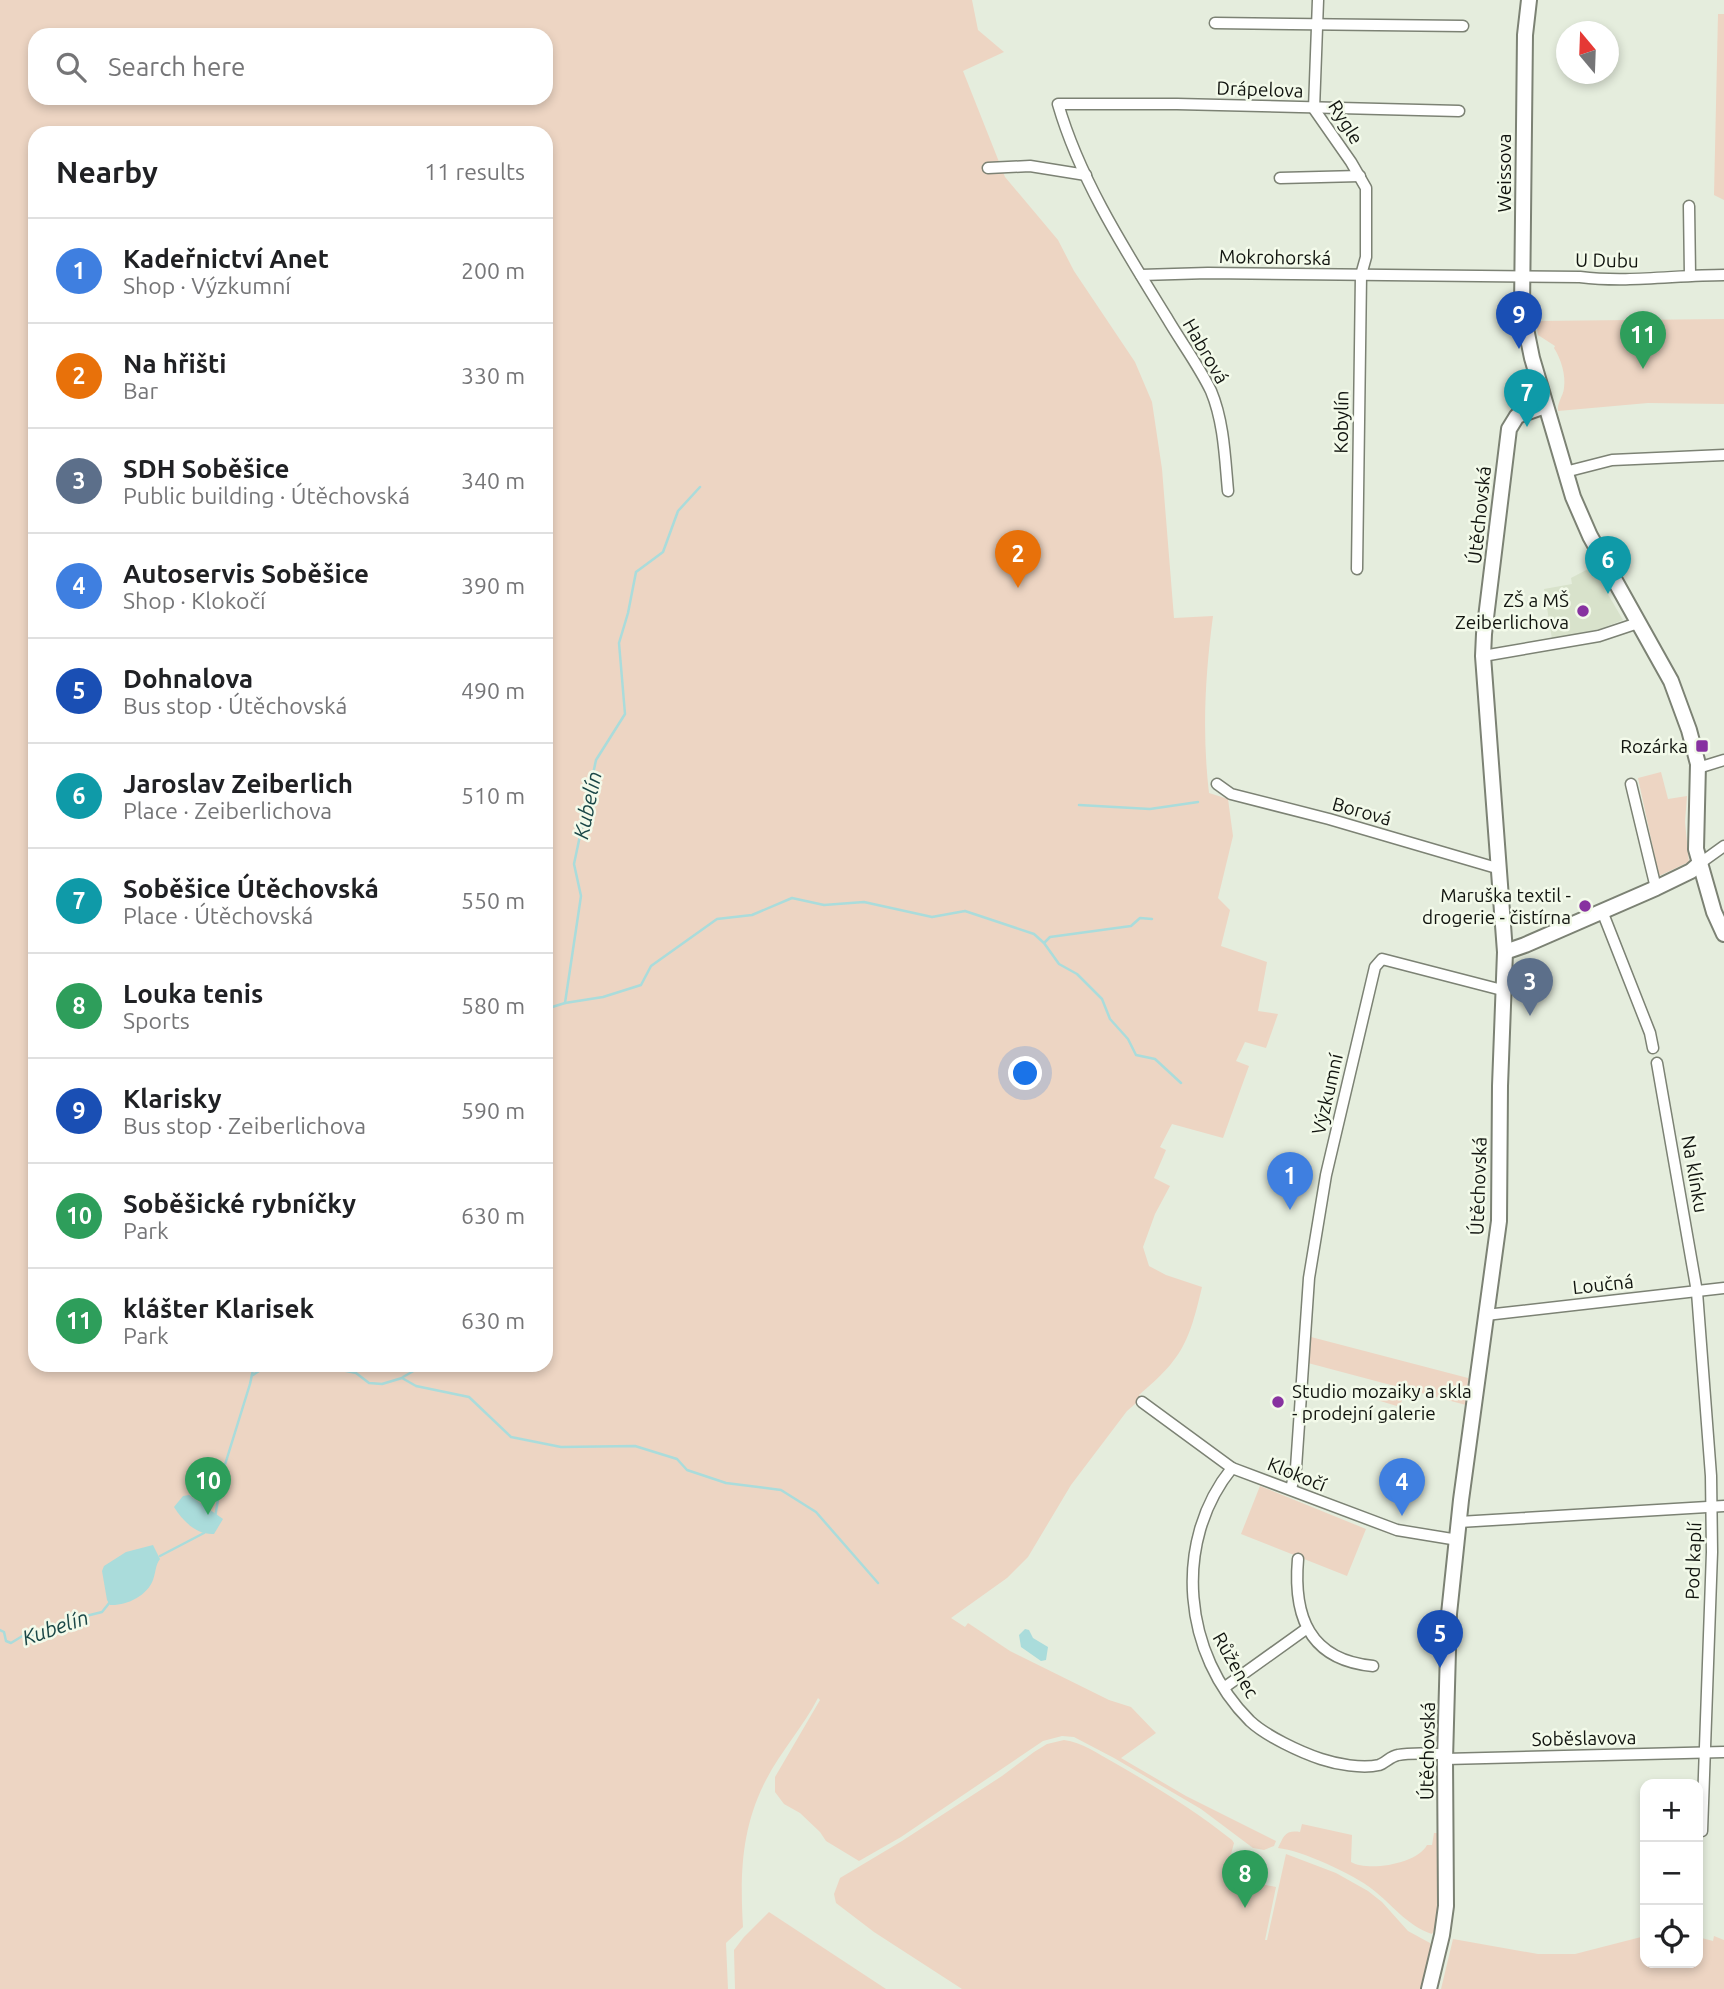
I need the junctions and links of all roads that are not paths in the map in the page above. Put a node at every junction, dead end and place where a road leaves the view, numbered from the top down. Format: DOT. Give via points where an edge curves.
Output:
graph roads {
  1 [pos="1318,0"];
  2 [pos="1529,0"];
  3 [pos="1216,23"];
  4 [pos="1318,24"];
  5 [pos="1463,26"];
  6 [pos="1314,109"];
  7 [pos="1460,111"];
  8 [pos="988,168"];
  9 [pos="1086,175"];
  10 [pos="1360,176"];
  11 [pos="1280,178"];
  12 [pos="1689,206"];
  13 [pos="1141,275"];
  14 [pos="1361,275"];
  15 [pos="1690,275"];
  16 [pos="1724,275"];
  17 [pos="1523,277"];
  18 [pos="1545,406"];
  19 [pos="1724,455"];
  20 [pos="1565,472"];
  21 [pos="1228,491"];
  22 [pos="1357,569"];
  23 [pos="1638,623"];
  24 [pos="1483,656"];
  25 [pos="1723,761"];
  26 [pos="1698,768"];
  27 [pos="1217,784"];
  28 [pos="1632,784"];
  29 [pos="1724,846"];
  30 [pos="1699,864"];
  31 [pos="1500,869"];
  32 [pos="1656,888"];
  33 [pos="1602,911"];
  34 [pos="1724,934"];
  35 [pos="1505,952"];
  36 [pos="1503,990"];
  37 [pos="1653,1048"];
  38 [pos="1657,1063"];
  39 [pos="1724,1288"];
  40 [pos="1697,1292"];
  41 [pos="1486,1315"];
  42 [pos="1142,1402"];
  43 [pos="1232,1468"];
  44 [pos="1290,1489"];
  45 [pos="1724,1506"];
  46 [pos="1712,1507"];
  47 [pos="1459,1522"];
  48 [pos="1458,1540"];
  49 [pos="1298,1559"];
  50 [pos="1306,1629"];
  51 [pos="1373,1666"];
  52 [pos="1225,1687"];
  53 [pos="1724,1752"];
  54 [pos="1704,1753"];
  55 [pos="1446,1757"];
  56 [pos="1703,1792"];
  57 [pos="1429,1989"];
  1 -- 4 [label="street, Rygle"];
  2 -- 17 [label="street, Weissova"];
  3 -- 4 [label="street"];
  4 -- 5 [label="street"];
  4 -- 6 [label="street, Rygle"];
  6 -- 7 [label="street, Drápelova"];
  6 -- 9 [label="street, Drápelova" via="1058,104 1070,145"];
  6 -- 10 [label="street, Rygle"];
  8 -- 9 [label="street" via="1030,166"];
  9 -- 13 [label="street"];
  10 -- 11 [label="street, Rygle"];
  10 -- 14 [label="street, Rygle" via="1366,188 1366,257"];
  12 -- 15 [label="street"];
  13 -- 14 [label="street, Mokrohorská"];
  13 -- 21 [label="street, Habrová" via="1211,392"];
  14 -- 17 [label="street, Mokrohorská"];
  14 -- 22 [label="street, Kobylín"];
  15 -- 16 [label="street, U Dubu"];
  15 -- 17 [label="street, U Dubu"];
  17 -- 18 [label="street, Weissova" via="1522,317"];
  18 -- 20 [label="street, Weissova"];
  18 -- 24 [label="street, Útěchovská" via="1517,416 1509,429"];
  19 -- 20 [label="street" via="1612,460"];
  20 -- 23 [label="street, Weissova" via="1590,536"];
  23 -- 24 [label="street" via="1599,636"];
  23 -- 26 [label="street, Weissova" via="1671,681"];
  24 -- 31 [label="street, Útěchovská"];
  25 -- 26 [label="street"];
  26 -- 30 [label="street, Weissova" via="1695,834"];
  27 -- 31 [label="street, Borová" via="1231,793"];
  28 -- 32 [label="street"];
  29 -- 30 [label="street"];
  30 -- 32 [label="street"];
  30 -- 34 [label="street, Weissova"];
  31 -- 35 [label="street, Útěchovská"];
  32 -- 33 [label="street"];
  33 -- 35 [label="street"];
  33 -- 37 [label="street"];
  35 -- 36 [label="street, Útěchovská"];
  36 -- 41 [label="street, Útěchovská" via="1499,1221"];
  36 -- 44 [label="street, Výzkumní" via="1382,960 1375,967 1326,1175 1309,1278 1296,1468"];
  38 -- 40 [label="street, Na klínku"];
  39 -- 40 [label="street, Loučná"];
  40 -- 41 [label="street, Loučná"];
  40 -- 46 [label="street, Pod kaplí"];
  41 -- 47 [label="street, Útěchovská"];
  42 -- 43 [label="street, Klokočí"];
  43 -- 44 [label="street, Klokočí"];
  43 -- 52 [label="street, Růženec" via="1218,1485 1201,1524 1192,1579 1201,1643"];
  44 -- 48 [label="street, Klokočí" via="1397,1530"];
  45 -- 46 [label="street"];
  46 -- 47 [label="street"];
  46 -- 54 [label="street, Pod kaplí"];
  47 -- 48 [label="street, Útěchovská"];
  48 -- 55 [label="street, Útěchovská" via="1449,1614"];
  49 -- 50 [label="street" via="1298,1597"];
  50 -- 51 [label="street" via="1333,1655"];
  50 -- 52 [label="street"];
  52 -- 55 [label="street, Růženec" via="1252,1723 1323,1759 1378,1765 1396,1755"];
  53 -- 54 [label="street, Soběslavova"];
  54 -- 55 [label="street, Soběslavova"];
  54 -- 56 [label="street, Pod kaplí"];
  55 -- 57 [label="street, Útěchovská" via="1446,1906"];
}
